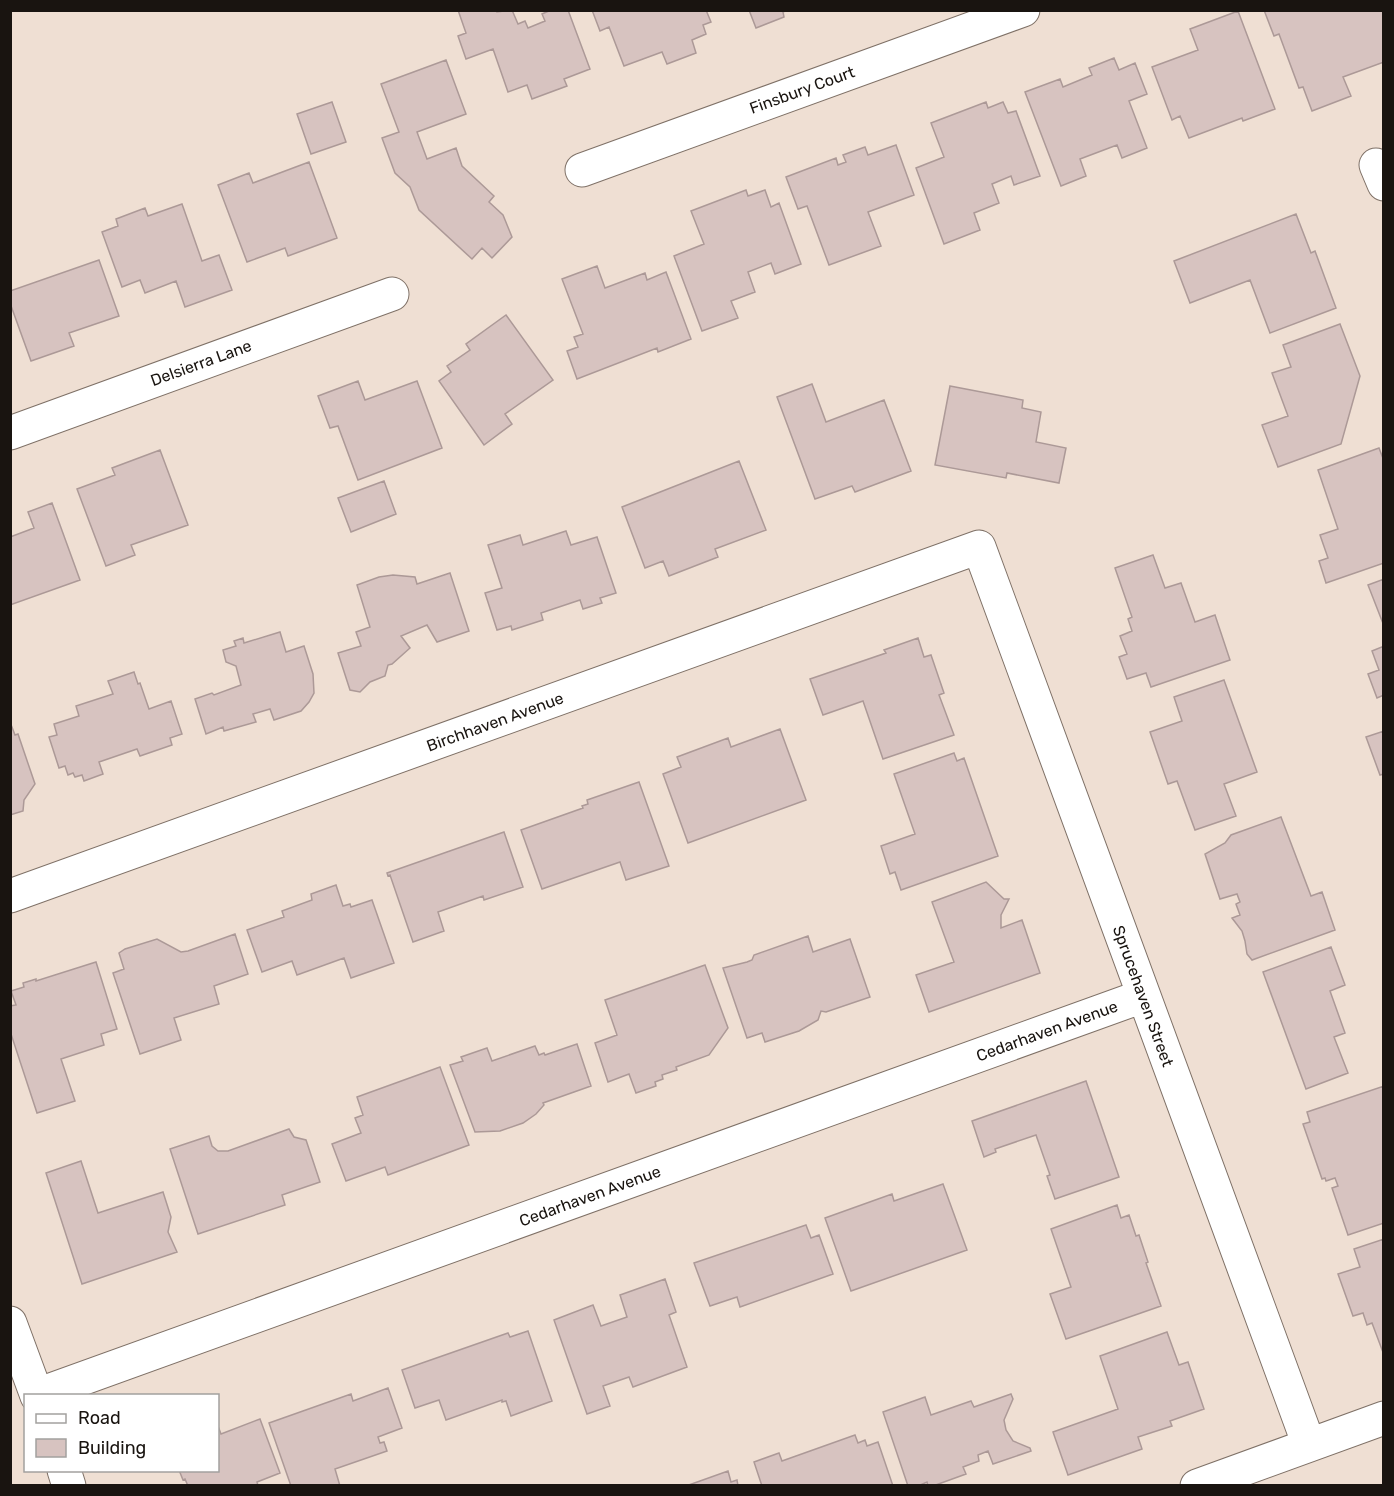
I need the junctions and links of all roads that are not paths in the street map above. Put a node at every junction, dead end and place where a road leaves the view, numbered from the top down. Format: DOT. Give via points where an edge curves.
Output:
graph roads {
  1 [pos="1023,10"];
  2 [pos="582,170"];
  3 [pos="392,294"];
  4 [pos="10,433"];
  5 [pos="979,547"];
  6 [pos="10,896"];
  7 [pos="1143,996"];
  8 [pos="10,1323"];
  9 [pos="37,1394"];
  10 [pos="40,1394"];
  11 [pos="1383,1418"];
  12 [pos="1309,1445"];
  13 [pos="1197,1485"];
  1 -- 2 [label="street, Finsbury Court"];
  3 -- 4 [label="street, Delsierra Lane"];
  5 -- 6 [label="street, Birchhaven Avenue"];
  5 -- 7 [label="street, Sprucehaven Street"];
  7 -- 10 [label="street, Cedarhaven Avenue"];
  7 -- 12 [label="street, Sprucehaven Street"];
  8 -- 9 [label="street"];
  11 -- 12 [label="street"];
  12 -- 13 [label="street"];
}
